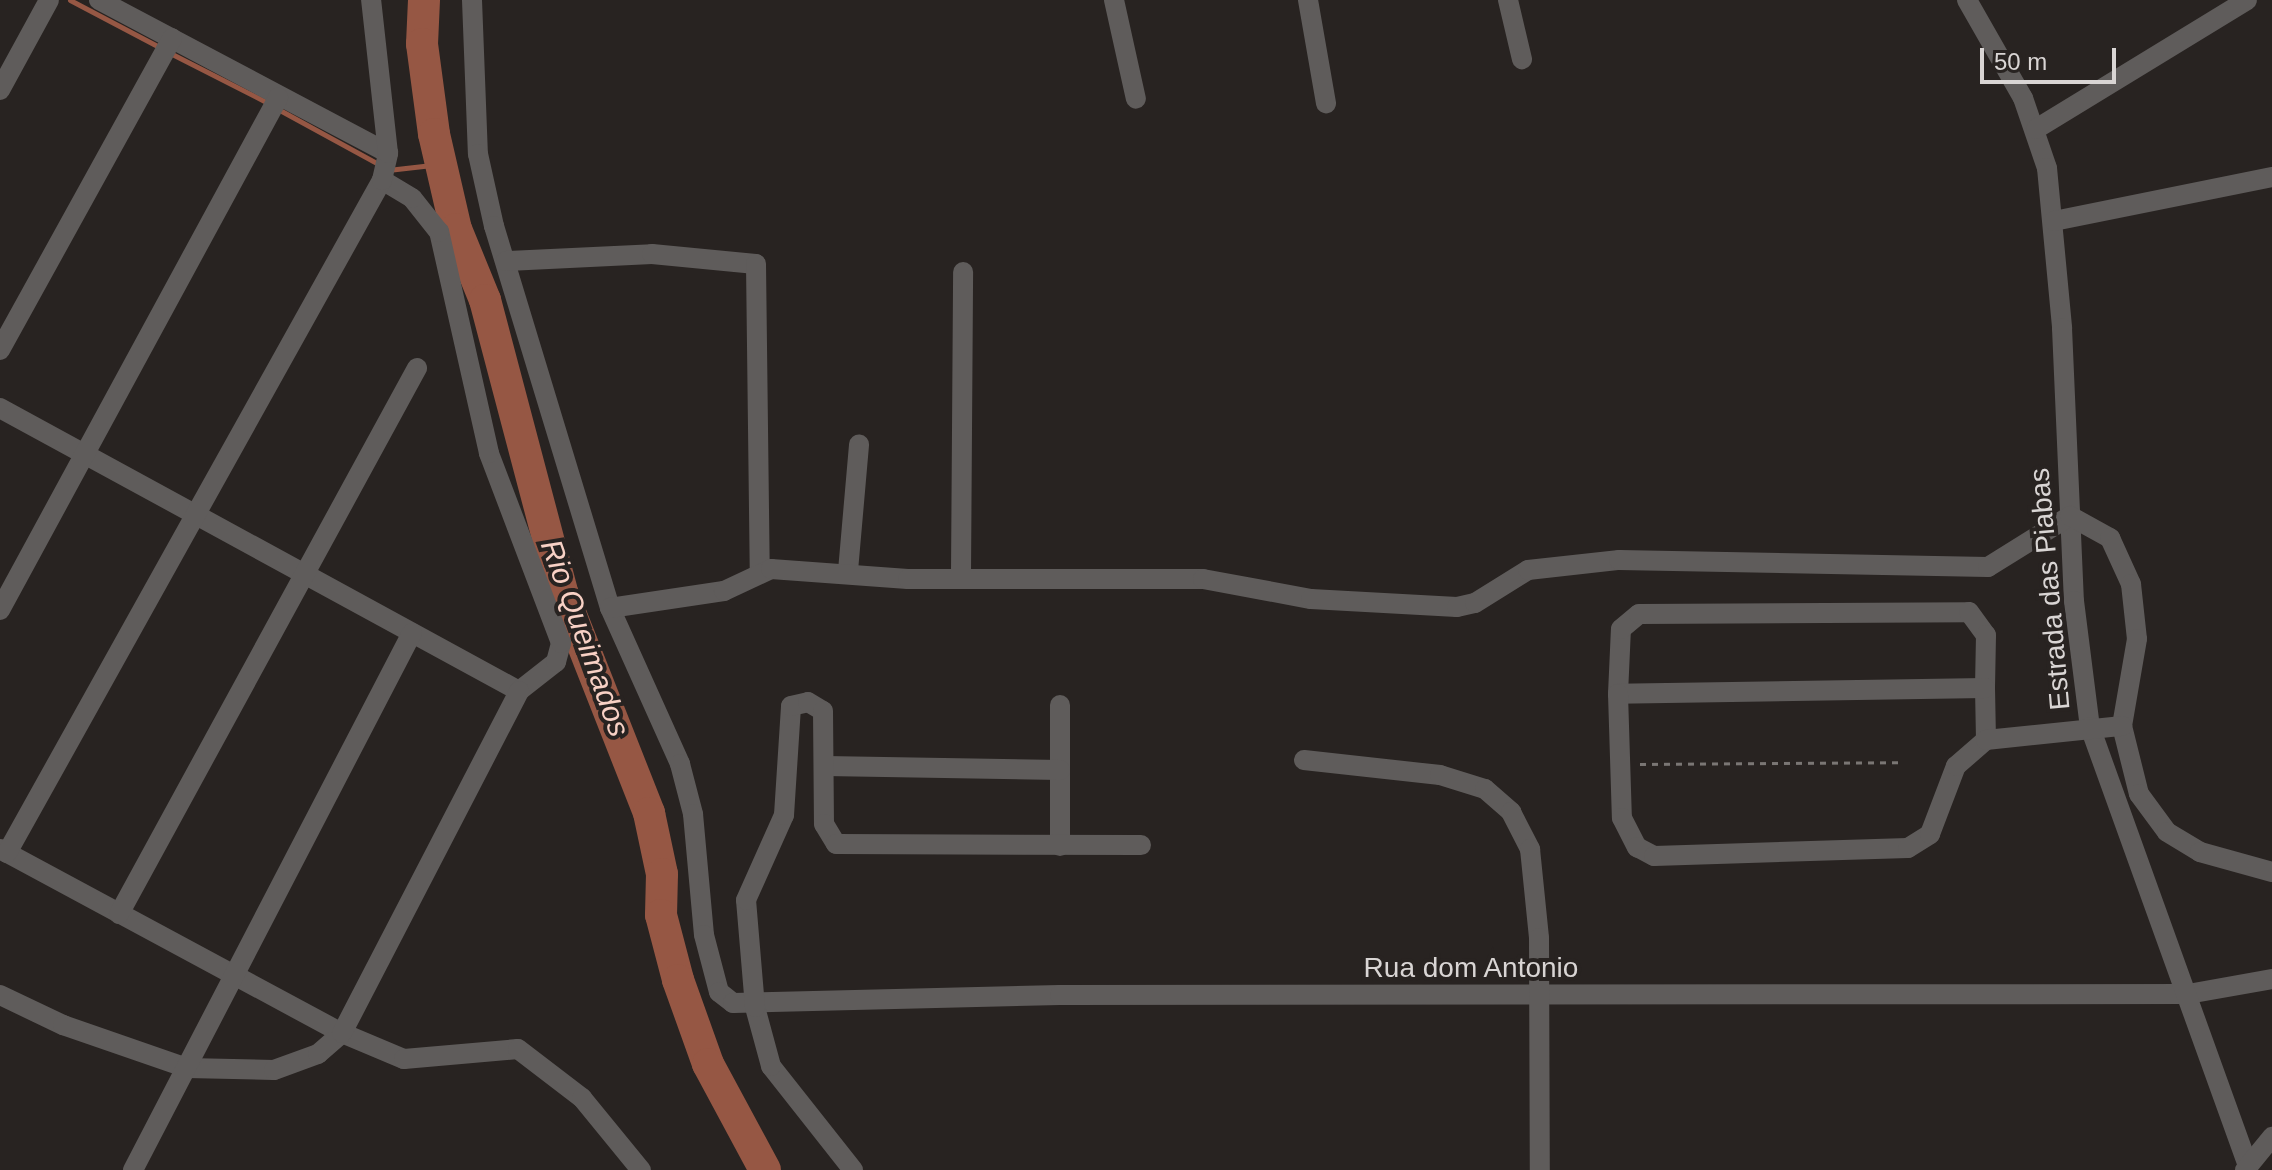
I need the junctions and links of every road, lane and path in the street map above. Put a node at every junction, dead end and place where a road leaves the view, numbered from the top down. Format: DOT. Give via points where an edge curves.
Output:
graph roads {
  1 [pos="49,0"];
  2 [pos="99,0"];
  3 [pos="371,0"];
  4 [pos="472,0"];
  5 [pos="1114,0"];
  6 [pos="1308,0"];
  7 [pos="1508,0"];
  8 [pos="1967,0"];
  9 [pos="2247,0"];
  10 [pos="166,49"];
  11 [pos="1522,59"];
  12 [pos="0,90"];
  13 [pos="1136,99"];
  14 [pos="1326,103"];
  15 [pos="275,104"];
  16 [pos="2036,129"];
  17 [pos="385,168"];
  18 [pos="2272,177"];
  19 [pos="2054,221"];
  20 [pos="506,261"];
  21 [pos="963,272"];
  22 [pos="0,350"];
  23 [pos="417,368"];
  24 [pos="0,408"];
  25 [pos="859,444"];
  26 [pos="85,453"];
  27 [pos="195,512"];
  28 [pos="2070,516"];
  29 [pos="760,571"];
  30 [pos="848,571"];
  31 [pos="961,574"];
  32 [pos="306,575"];
  33 [pos="610,608"];
  34 [pos="0,610"];
  35 [pos="412,633"];
  36 [pos="1985,688"];
  37 [pos="519,691"];
  38 [pos="1618,694"];
  39 [pos="1060,705"];
  40 [pos="2122,726"];
  41 [pos="2090,727"];
  42 [pos="1986,740"];
  43 [pos="1304,760"];
  44 [pos="1900,762"];
  45 [pos="1619,764"];
  46 [pos="825,766"];
  47 [pos="1060,770"];
  48 [pos="1141,845"];
  49 [pos="1060,846"];
  50 [pos="3,851"];
  51 [pos="2272,872"];
  52 [pos="119,914"];
  53 [pos="234,977"];
  54 [pos="2272,979"];
  55 [pos="2188,994"];
  56 [pos="0,995"];
  57 [pos="1541,997"];
  58 [pos="755,1007"];
  59 [pos="342,1033"];
  60 [pos="187,1068"];
  61 [pos="2272,1137"];
  62 [pos="2247,1167"];
  63 [pos="133,1170"];
  64 [pos="641,1170"];
  65 [pos="853,1170"];
  66 [pos="1540,1170"];
  1 -- 12 [label="street"];
  2 -- 10 [label="street"];
  3 -- 17 [label="street"];
  4 -- 20 [label="street" via="478,154"];
  5 -- 13 [label="street"];
  6 -- 14 [label="street"];
  7 -- 11 [label="street"];
  8 -- 16 [label="street, Estrada das Piabas"];
  9 -- 16 [label="street"];
  10 -- 15 [label="street"];
  10 -- 22 [label="street"];
  15 -- 17 [label="street"];
  15 -- 26 [label="street"];
  16 -- 19 [label="street, Estrada das Piabas"];
  17 -- 27 [label="street"];
  17 -- 37 [label="street" via="439,232 489,453 561,643 556,662"];
  18 -- 19 [label="street"];
  19 -- 28 [label="street, Estrada das Piabas"];
  20 -- 29 [label="street" via="652,254 756,264"];
  20 -- 33 [label="street"];
  21 -- 31 [label="street"];
  23 -- 32 [label="street"];
  24 -- 26 [label="street"];
  25 -- 30 [label="street"];
  26 -- 27 [label="street"];
  26 -- 34 [label="street"];
  27 -- 32 [label="street"];
  27 -- 50 [label="street"];
  28 -- 31 [label="street" via="1988,567 1619,560 1528,570 1475,603 1457,607 1311,599 1203,579"];
  28 -- 40 [label="street" via="2110,538 2131,584 2137,639"];
  28 -- 41 [label="street, Estrada das Piabas"];
  29 -- 30 [label="street"];
  29 -- 33 [label="street" via="724,591"];
  30 -- 31 [label="street" via="908,579"];
  32 -- 35 [label="street"];
  32 -- 52 [label="street"];
  33 -- 58 [label="street" via="680,764 693,814 704,935 719,992 733,1003"];
  35 -- 37 [label="street"];
  35 -- 53 [label="street"];
  36 -- 38 [label="street"];
  36 -- 38 [label="street" via="1986,635 1969,612 1639,614 1621,629"];
  36 -- 42 [label="street"];
  37 -- 59 [label="street"];
  38 -- 45 [label="street"];
  39 -- 47 [label="street"];
  40 -- 41 [label="street"];
  40 -- 51 [label="street" via="2139,794 2167,832 2200,852"];
  41 -- 42 [label="street"];
  41 -- 55 [label="street, Estrada das Piabas"];
  42 -- 45 [label="street" via="1956,766 1930,834 1908,848 1654,856 1627,834"];
  43 -- 57 [label="street" via="1440,775 1485,789 1511,812 1530,849"];
  44 -- 45 [label="path"];
  46 -- 47 [label="street"];
  46 -- 49 [label="street" via="824,824 829,838 845,847"];
  46 -- 58 [label="street" via="823,711 798,701 785,727 784,815 746,900"];
  47 -- 49 [label="street"];
  48 -- 49 [label="street"];
  50 -- 52 [label="street"];
  52 -- 53 [label="street"];
  53 -- 59 [label="street"];
  53 -- 60 [label="street"];
  54 -- 55 [label="street, Rua dom Antonio"];
  55 -- 57 [label="street, Rua dom Antonio"];
  55 -- 62 [label="street, Estrada das Piabas"];
  56 -- 60 [label="street" via="63,1025"];
  57 -- 58 [label="street, Rua dom Antonio" via="1014,995"];
  57 -- 66 [label="street"];
  58 -- 65 [label="street" via="762,1044 781,1081"];
  59 -- 60 [label="street" via="318,1054 274,1070"];
  59 -- 64 [label="street" via="404,1059 518,1049 582,1098"];
  60 -- 63 [label="street"];
  61 -- 62 [label="street"];
}
